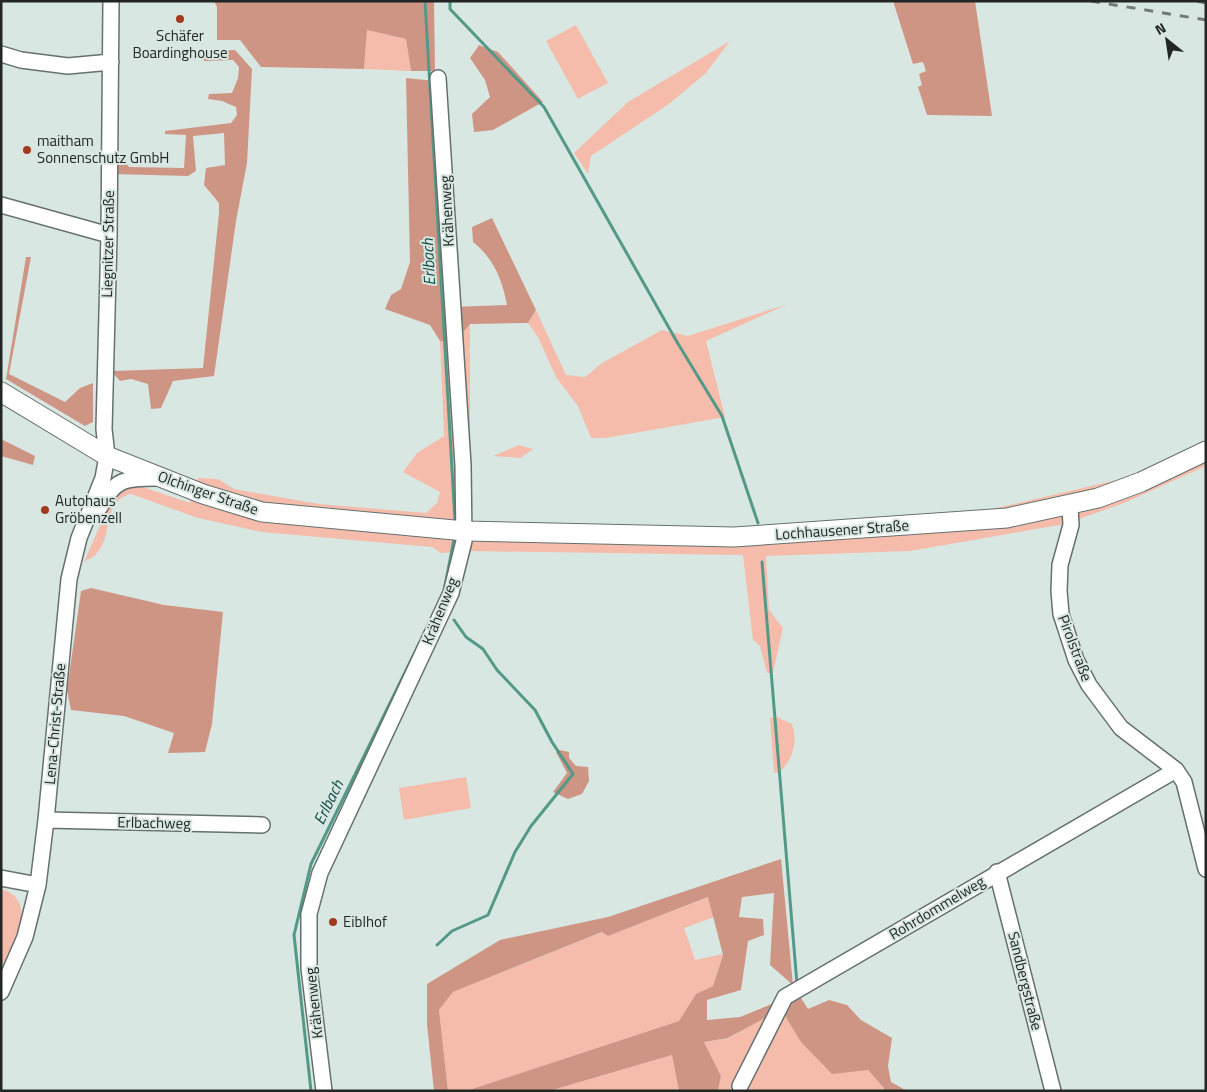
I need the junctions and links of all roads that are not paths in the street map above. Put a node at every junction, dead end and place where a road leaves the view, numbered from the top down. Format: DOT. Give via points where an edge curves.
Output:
graph roads {
  1 [pos="111,1"];
  2 [pos="1,54"];
  3 [pos="111,62"];
  4 [pos="438,78"];
  5 [pos="1,205"];
  6 [pos="109,236"];
  7 [pos="1,392"];
  8 [pos="1206,451"];
  9 [pos="107,456"];
  10 [pos="163,478"];
  11 [pos="1070,506"];
  12 [pos="465,531"];
  13 [pos="74,558"];
  14 [pos="1176,770"];
  15 [pos="46,820"];
  16 [pos="262,825"];
  17 [pos="1206,869"];
  18 [pos="997,872"];
  19 [pos="1,878"];
  20 [pos="38,884"];
  21 [pos="1,992"];
  22 [pos="740,1086"];
  23 [pos="324,1091"];
  24 [pos="1053,1091"];
  1 -- 3 [label="street, Liegnitzer Straße"];
  2 -- 3 [label="street" via="68,66"];
  3 -- 6 [label="street, Liegnitzer Straße"];
  4 -- 12 [label="street, Krähenweg"];
  5 -- 6 [label="street"];
  6 -- 9 [label="street, Liegnitzer Straße" via="104,429"];
  7 -- 9 [label="main road, Olchinger Straße"];
  8 -- 11 [label="main road, Lochhausener Straße" via="1141,482"];
  9 -- 10 [label="main road, Olchinger Straße"];
  9 -- 13 [label="street, Lena-Christ-Straße" via="103,478"];
  10 -- 12 [label="main road, Olchinger Straße" via="262,512"];
  10 -- 13 [label="street" via="124,480 109,491"];
  11 -- 12 [label="main road, Lochhausener Straße" via="1007,518 734,537"];
  11 -- 14 [label="street, Pirolstraße" via="1072,525 1060,565 1059,591 1061,614 1076,660 1089,686 1121,728"];
  12 -- 23 [label="street, Krähenweg" via="451,593 320,873 309,914 309,968"];
  13 -- 15 [label="street, Lena-Christ-Straße" via="69,579"];
  14 -- 17 [label="street, Pirolstraße" via="1184,782"];
  14 -- 18 [label="street, Rohrdommelweg"];
  15 -- 16 [label="street, Erlbachweg"];
  15 -- 20 [label="street, Lena-Christ-Straße"];
  18 -- 22 [label="street, Rohrdommelweg" via="785,996"];
  18 -- 24 [label="street, Sandbergstraße"];
  19 -- 20 [label="street"];
  20 -- 21 [label="street, Lena-Christ-Straße" via="25,936"];
}
